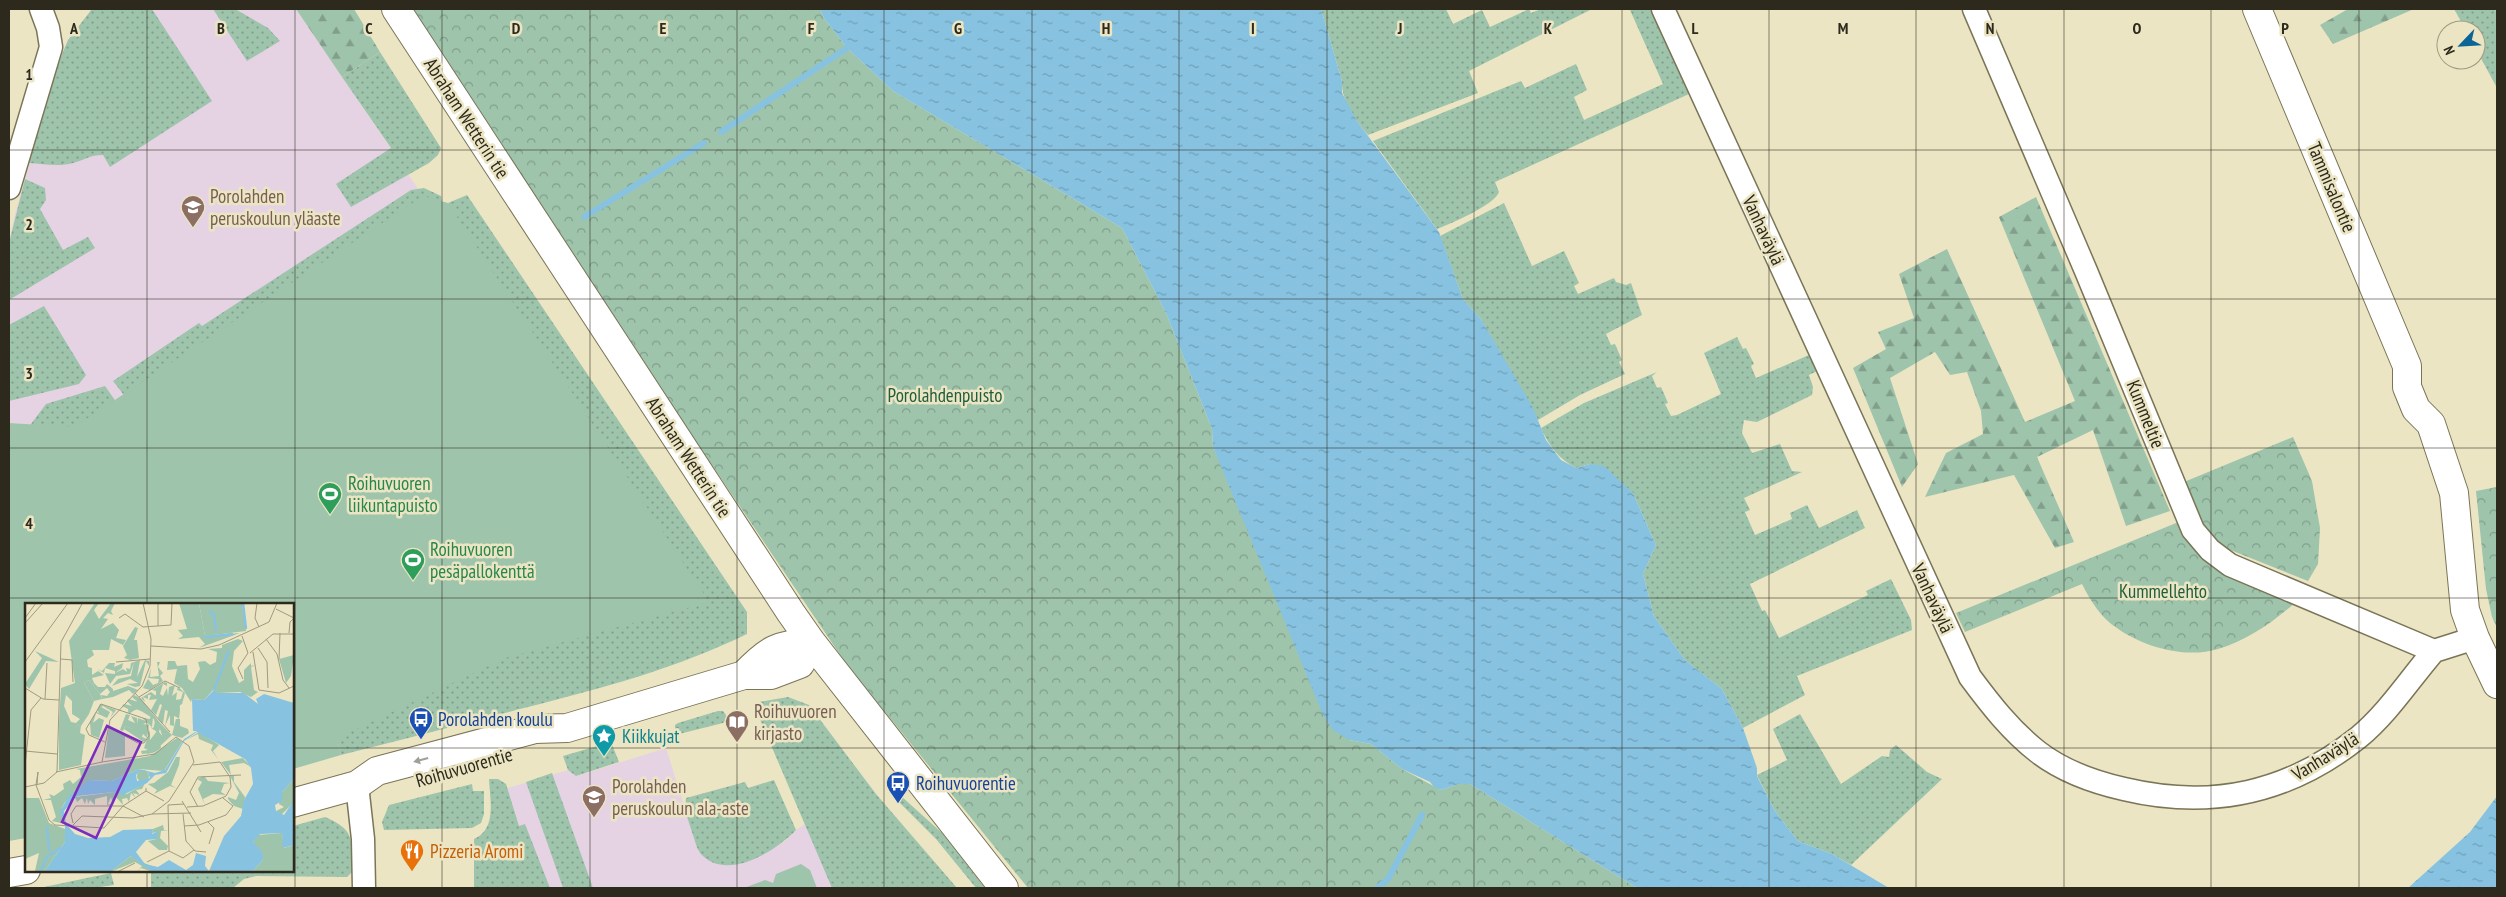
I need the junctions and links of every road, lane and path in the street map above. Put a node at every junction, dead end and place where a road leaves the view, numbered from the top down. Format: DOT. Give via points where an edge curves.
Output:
graph roads {
  1 [pos="396,9"];
  2 [pos="1663,9"];
  3 [pos="1974,9"];
  4 [pos="2257,9"];
  5 [pos="45,19"];
  6 [pos="9,188"];
  7 [pos="2475,638"];
  8 [pos="812,643"];
  9 [pos="2434,651"];
  10 [pos="2497,684"];
  11 [pos="357,785"];
  12 [pos="294,802"];
  13 [pos="25,870"];
  14 [pos="9,873"];
  15 [pos="364,888"];
  16 [pos="1004,888"];
  1 -- 8 [label="street, Abraham Wetterin tie"];
  2 -- 9 [label="street, Vanhaväylä" via="1970,677 2000,718 2039,752 2083,778 2142,794 2198,798 2245,794 2314,768 2360,736"];
  3 -- 9 [label="street, Kummeltie" via="2193,530 2230,566"];
  4 -- 7 [label="street, Tammisalontie" via="2407,366 2407,387 2416,409 2431,424 2454,493 2461,584 2465,610"];
  5 -- 6 [label="street" via="50,47"];
  7 -- 9 [label="street"];
  7 -- 10 [label="street, Tammisalontie"];
  8 -- 11 [label="street, Roihuvuorentie" via="787,644 762,655 744,675 567,728 543,745 381,790"];
  8 -- 16 [label="street, Abraham Wetterin tie"];
  11 -- 12 [label="street, Roihuvuorentie"];
  11 -- 15 [label="street"];
  13 -- 14 [label="street"];
}
